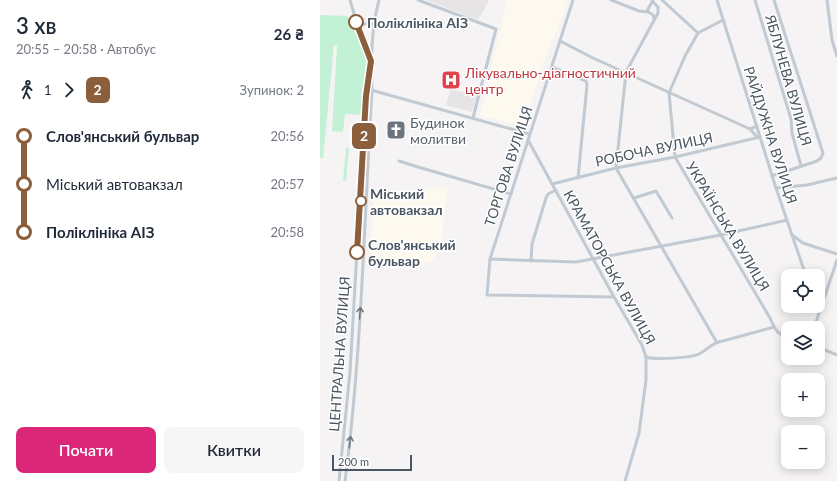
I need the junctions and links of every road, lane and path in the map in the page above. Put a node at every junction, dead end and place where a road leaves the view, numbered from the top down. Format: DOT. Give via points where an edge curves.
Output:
graph roads {
  1 [pos="350,0"];
  2 [pos="379,0"];
  3 [pos="418,0"];
  4 [pos="573,0"];
  5 [pos="611,0"];
  6 [pos="662,0"];
  7 [pos="717,0"];
  8 [pos="755,0"];
  9 [pos="774,0"];
  10 [pos="827,0"];
  11 [pos="653,1"];
  12 [pos="648,8"];
  13 [pos="639,11"];
  14 [pos="648,12"];
  15 [pos="654,19"];
  16 [pos="723,20"];
  17 [pos="357,24"];
  18 [pos="374,24"];
  19 [pos="698,33"];
  20 [pos="560,41"];
  21 [pos="837,56"];
  22 [pos="371,61"];
  23 [pos="552,67"];
  24 [pos="626,72"];
  25 [pos="367,90"];
  26 [pos="372,90"];
  27 [pos="669,93"];
  28 [pos="473,118"];
  29 [pos="757,126"];
  30 [pos="750,129"];
  31 [pos="529,134"];
  32 [pos="758,137"];
  33 [pos="528,140"];
  34 [pos="675,157"];
  35 [pos="399,161"];
  36 [pos="801,166"];
  37 [pos="616,168"];
  38 [pos="772,176"];
  39 [pos="578,178"];
  40 [pos="837,178"];
  41 [pos="552,184"];
  42 [pos="776,188"];
  43 [pos="556,190"];
  44 [pos="511,194"];
  45 [pos="634,198"];
  46 [pos="672,218"];
  47 [pos="787,220"];
  48 [pos="791,234"];
  49 [pos="721,235"];
  50 [pos="662,247"];
  51 [pos="837,254"];
  52 [pos="593,259"];
  53 [pos="490,260"];
  54 [pos="837,260"];
  55 [pos="531,261"];
  56 [pos="804,269"];
  57 [pos="826,294"];
  58 [pos="614,297"];
  59 [pos="816,321"];
  60 [pos="774,327"];
  61 [pos="781,334"];
  62 [pos="716,341"];
  63 [pos="825,350"];
  64 [pos="837,355"];
  65 [pos="646,357"];
  66 [pos="339,481"];
  67 [pos="345,481"];
  68 [pos="625,481"];
  1 -- 17 [label="street"];
  2 -- 18 [label="street, ЦЕНТРАЛЬНА ВУЛИЦЯ"];
  3 -- 28 [label="street" via="496,29"];
  4 -- 20 [label="street, ТОРГОВА ВУЛИЦЯ"];
  5 -- 13 [label="street"];
  6 -- 19 [label="street"];
  7 -- 16 [label="street, РАЙДУЖНА ВУЛИЦЯ"];
  8 -- 36 [label="street, ЯБЛУНЕВА ВУЛИЦЯ" via="791,118 792,133"];
  9 -- 36 [label="street" via="823,153 817,161"];
  10 -- 21 [label="street" via="832,40"];
  11 -- 12 [label="street"];
  11 -- 15 [label="street" via="659,9"];
  12 -- 13 [label="street"];
  12 -- 14 [label="street"];
  13 -- 14 [label="street"];
  14 -- 15 [label="street" via="654,15"];
  15 -- 24 [label="street"];
  16 -- 19 [label="street"];
  16 -- 29 [label="street, РАЙДУЖНА ВУЛИЦЯ"];
  17 -- 18 [label="street"];
  17 -- 22 [label="street"];
  18 -- 22 [label="street, ЦЕНТРАЛЬНА ВУЛИЦЯ"];
  19 -- 27 [label="street"];
  20 -- 23 [label="street, ТОРГОВА ВУЛИЦЯ"];
  20 -- 24 [label="street"];
  22 -- 25 [label="street, ЦЕНТРАЛЬНА ВУЛИЦЯ"];
  22 -- 26 [label="street, ЦЕНТРАЛЬНА ВУЛИЦЯ"];
  23 -- 31 [label="street, ТОРГОВА ВУЛИЦЯ"];
  23 -- 39 [label="street" via="586,81 587,85"];
  24 -- 27 [label="street"];
  24 -- 37 [label="street"];
  25 -- 26 [label="street"];
  25 -- 66 [label="street, ЦЕНТРАЛЬНА ВУЛИЦЯ" via="350,372"];
  26 -- 28 [label="street"];
  67 -- 26 [label="street, ЦЕНТРАЛЬНА ВУЛИЦЯ, one-way" via="356,380"];
  27 -- 30 [label="street"];
  27 -- 34 [label="street"];
  28 -- 31 [label="street"];
  29 -- 30 [label="street"];
  29 -- 32 [label="street, РАЙДУЖНА ВУЛИЦЯ"];
  30 -- 32 [label="street"];
  31 -- 33 [label="street, ТОРГОВА ВУЛИЦЯ"];
  32 -- 34 [label="street, РОБОЧА ВУЛИЦЯ"];
  32 -- 38 [label="street, РАЙДУЖНА ВУЛИЦЯ"];
  33 -- 41 [label="street, КРАМАТОРСЬКА ВУЛИЦЯ"];
  33 -- 44 [label="street, ТОРГОВА ВУЛИЦЯ"];
  34 -- 37 [label="street, РОБОЧА ВУЛИЦЯ"];
  34 -- 49 [label="street, УКРАЇНСЬКА ВУЛИЦЯ"];
  35 -- 44 [label="street"];
  36 -- 38 [label="street"];
  37 -- 39 [label="street, РОБОЧА ВУЛИЦЯ"];
  37 -- 45 [label="street"];
  38 -- 42 [label="street, РАЙДУЖНА ВУЛИЦЯ"];
  39 -- 41 [label="street, РОБОЧА ВУЛИЦЯ"];
  40 -- 42 [label="street"];
  41 -- 43 [label="street, КРАМАТОРСЬКА ВУЛИЦЯ"];
  42 -- 47 [label="street, РАЙДУЖНА ВУЛИЦЯ"];
  43 -- 52 [label="street, КРАМАТОРСЬКА ВУЛИЦЯ"];
  43 -- 55 [label="street" via="546,198 532,244"];
  44 -- 53 [label="street, ТОРГОВА ВУЛИЦЯ"];
  45 -- 46 [label="street" via="656,191"];
  45 -- 50 [label="street"];
  47 -- 48 [label="street, РАЙДУЖНА ВУЛИЦЯ"];
  47 -- 49 [label="street"];
  48 -- 51 [label="street" via="803,243"];
  48 -- 56 [label="street, РАЙДУЖНА ВУЛИЦЯ"];
  49 -- 50 [label="street"];
  49 -- 60 [label="street, УКРАЇНСЬКА ВУЛИЦЯ"];
  50 -- 52 [label="street"];
  50 -- 62 [label="street"];
  52 -- 55 [label="street" via="576,262"];
  52 -- 58 [label="street, КРАМАТОРСЬКА ВУЛИЦЯ"];
  53 -- 55 [label="street"];
  53 -- 58 [label="street, ТОРГОВА ВУЛИЦЯ" via="487,295"];
  54 -- 57 [label="street"];
  57 -- 59 [label="street"];
  58 -- 65 [label="street, КРАМАТОРСЬКА ВУЛИЦЯ" via="642,345"];
  60 -- 61 [label="street"];
  60 -- 62 [label="street"];
  62 -- 65 [label="street" via="705,350 691,356 654,359"];
  63 -- 64 [label="street"];
  65 -- 68 [label="street, КРАМАТОРСЬКА ВУЛИЦЯ" via="646,380 639,433"];
}
